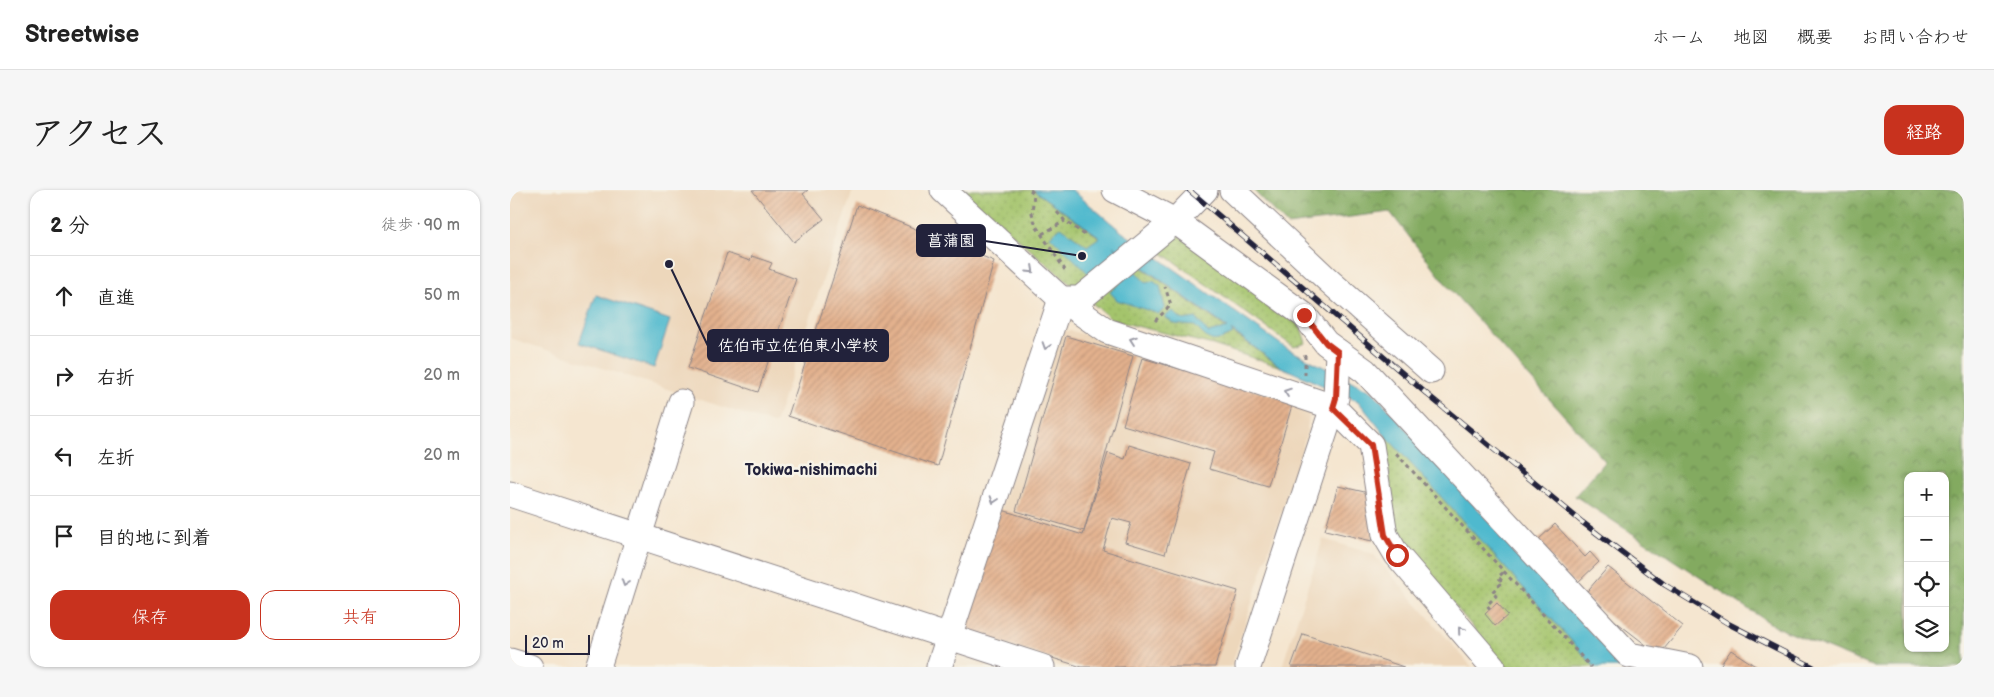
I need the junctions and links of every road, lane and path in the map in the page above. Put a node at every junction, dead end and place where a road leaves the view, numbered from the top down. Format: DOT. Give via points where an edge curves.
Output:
graph roads {
  1 [pos="943,190"];
  2 [pos="1030,190"];
  3 [pos="1115,190"];
  4 [pos="1205,190"];
  5 [pos="1232,190"];
  6 [pos="1058,212"];
  7 [pos="1064,221"];
  8 [pos="1167,226"];
  9 [pos="1042,234"];
  10 [pos="1088,237"];
  11 [pos="1067,275"];
  12 [pos="1164,286"];
  13 [pos="1071,299"];
  14 [pos="1155,321"];
  15 [pos="1306,349"];
  16 [pos="1338,352"];
  17 [pos="1431,371"];
  18 [pos="1305,380"];
  19 [pos="681,402"];
  20 [pos="1335,403"];
  21 [pos="1406,461"];
  22 [pos="510,494"];
  23 [pos="640,536"];
  24 [pos="1505,571"];
  25 [pos="1490,609"];
  26 [pos="949,637"];
  27 [pos="510,660"];
  28 [pos="530,667"];
  29 [pos="598,667"];
  30 [pos="939,667"];
  31 [pos="1042,667"];
  32 [pos="1248,667"];
  33 [pos="1493,667"];
  34 [pos="1591,667"];
  35 [pos="1690,667"];
  1 -- 13 [label="street, one-way"];
  2 -- 9 [label="path" via="1034,193 1032,213"];
  3 -- 8 [label="street"];
  4 -- 8 [label="street"];
  5 -- 17 [label="street"];
  6 -- 7 [label="path"];
  7 -- 9 [label="path"];
  7 -- 10 [label="path"];
  8 -- 13 [label="street"];
  8 -- 16 [label="street" via="1304,315 1326,343"];
  9 -- 11 [label="path"];
  12 -- 14 [label="path" via="1171,305"];
  20 -- 13 [label="street, one-way" via="1107,331"];
  13 -- 26 [label="street, one-way"];
  15 -- 18 [label="path"];
  16 -- 20 [label="street"];
  16 -- 35 [label="street" via="1365,371 1629,654"];
  19 -- 23 [label="street"];
  20 -- 32 [label="street"];
  33 -- 20 [label="street, one-way" via="1397,555 1385,535 1371,445"];
  21 -- 24 [label="path"];
  22 -- 23 [label="street"];
  23 -- 26 [label="street"];
  23 -- 29 [label="street, one-way"];
  24 -- 25 [label="path" via="1498,577 1503,582 1492,592 1496,596 1487,605"];
  24 -- 34 [label="path"];
  26 -- 30 [label="street"];
  26 -- 31 [label="street"];
  27 -- 28 [label="street"];
}
